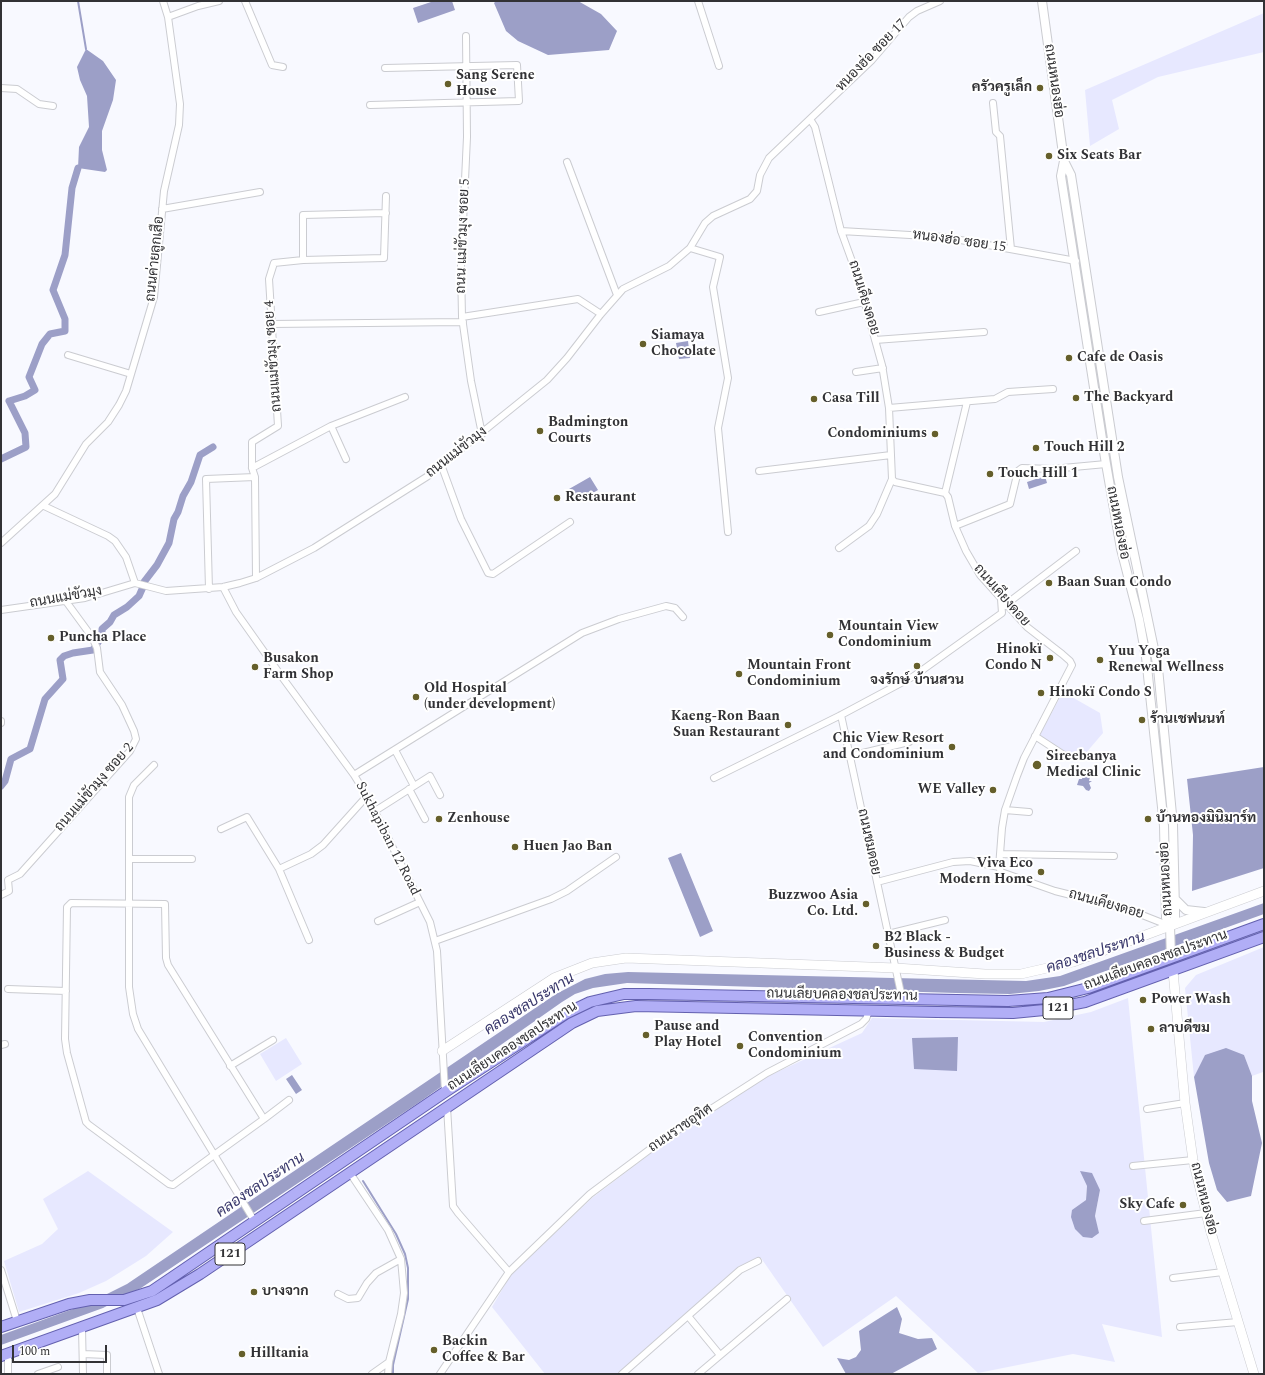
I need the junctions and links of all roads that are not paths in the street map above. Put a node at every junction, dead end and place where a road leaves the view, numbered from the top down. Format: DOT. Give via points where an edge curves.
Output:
graph roads {
  1 [pos="163,1"];
  2 [pos="219,1"];
  3 [pos="245,1"];
  4 [pos="698,1"];
  5 [pos="940,1"];
  6 [pos="1042,1"];
  7 [pos="168,17"];
  8 [pos="466,36"];
  9 [pos="466,65"];
  10 [pos="719,66"];
  11 [pos="283,67"];
  12 [pos="385,68"];
  13 [pos="1,88"];
  14 [pos="467,102"];
  15 [pos="993,103"];
  16 [pos="370,105"];
  17 [pos="53,106"];
  18 [pos="810,119"];
  19 [pos="1064,161"];
  20 [pos="567,162"];
  21 [pos="260,192"];
  22 [pos="386,196"];
  23 [pos="162,209"];
  24 [pos="386,213"];
  25 [pos="841,231"];
  26 [pos="690,248"];
  27 [pos="1011,249"];
  28 [pos="303,260"];
  29 [pos="1076,261"];
  30 [pos="617,295"];
  31 [pos="1091,298"];
  32 [pos="1081,299"];
  33 [pos="864,302"];
  34 [pos="819,312"];
  35 [pos="600,314"];
  36 [pos="462,320"];
  37 [pos="271,324"];
  38 [pos="984,332"];
  39 [pos="875,340"];
  40 [pos="68,355"];
  41 [pos="883,368"];
  42 [pos="856,372"];
  43 [pos="131,374"];
  44 [pos="1053,389"];
  45 [pos="405,397"];
  46 [pos="967,402"];
  47 [pos="889,408"];
  48 [pos="331,426"];
  49 [pos="482,434"];
  50 [pos="891,455"];
  51 [pos="346,459"];
  52 [pos="1117,466"];
  53 [pos="442,467"];
  54 [pos="252,468"];
  55 [pos="1107,468"];
  56 [pos="759,471"];
  57 [pos="256,477"];
  58 [pos="892,479"];
  59 [pos="945,493"];
  60 [pos="44,506"];
  61 [pos="570,522"];
  62 [pos="955,526"];
  63 [pos="728,532"];
  64 [pos="1,543"];
  65 [pos="839,548"];
  66 [pos="1076,551"];
  67 [pos="256,578"];
  68 [pos="135,583"];
  69 [pos="223,587"];
  70 [pos="209,589"];
  71 [pos="1001,598"];
  72 [pos="65,600"];
  73 [pos="1006,606"];
  74 [pos="1,610"];
  75 [pos="683,617"];
  76 [pos="1158,668"];
  77 [pos="1148,669"];
  78 [pos="841,715"];
  79 [pos="1035,736"];
  80 [pos="909,742"];
  81 [pos="395,750"];
  82 [pos="1064,755"];
  83 [pos="850,756"];
  84 [pos="154,765"];
  85 [pos="354,775"];
  86 [pos="714,778"];
  87 [pos="412,787"];
  88 [pos="440,795"];
  89 [pos="367,796"];
  90 [pos="1006,810"];
  91 [pos="374,811"];
  92 [pos="1029,812"];
  93 [pos="425,820"];
  94 [pos="222,829"];
  95 [pos="1000,854"];
  96 [pos="1114,856"];
  97 [pos="616,857"];
  98 [pos="130,859"];
  99 [pos="192,859"];
  100 [pos="999,867"];
  101 [pos="279,869"];
  102 [pos="877,882"];
  103 [pos="1264,891"];
  104 [pos="1,895"];
  105 [pos="1175,900"];
  106 [pos="420,902"];
  107 [pos="130,904"];
  108 [pos="1207,912"];
  109 [pos="945,920"];
  110 [pos="378,921"];
  111 [pos="1264,924"];
  112 [pos="1170,926"];
  113 [pos="888,934"];
  114 [pos="1264,937"];
  115 [pos="310,940"];
  116 [pos="435,941"];
  117 [pos="1171,958"];
  118 [pos="896,968"];
  119 [pos="1173,971"];
  120 [pos="8,989"];
  121 [pos="66,991"];
  122 [pos="869,998"];
  123 [pos="902,998"];
  124 [pos="869,1011"];
  125 [pos="273,1040"];
  126 [pos="443,1054"];
  127 [pos="230,1066"];
  128 [pos="462,1082"];
  129 [pos="445,1092"];
  130 [pos="468,1092"];
  131 [pos="289,1100"];
  132 [pos="1185,1103"];
  133 [pos="1147,1109"];
  134 [pos="442,1110"];
  135 [pos="264,1118"];
  136 [pos="404,1121"];
  137 [pos="214,1155"];
  138 [pos="1193,1160"];
  139 [pos="1133,1166"];
  140 [pos="350,1173"];
  141 [pos="1206,1212"];
  142 [pos="1144,1221"];
  143 [pos="255,1222"];
  144 [pos="401,1259"];
  145 [pos="758,1261"];
  146 [pos="1,1270"];
  147 [pos="509,1272"];
  148 [pos="1223,1272"];
  149 [pos="1173,1278"];
  150 [pos="338,1294"];
  151 [pos="787,1299"];
  152 [pos="137,1308"];
  153 [pos="688,1316"];
  154 [pos="17,1321"];
  155 [pos="1238,1322"];
  156 [pos="1,1327"];
  157 [pos="1180,1327"];
  158 [pos="82,1328"];
  159 [pos="82,1354"];
  160 [pos="5,1355"];
  161 [pos="720,1355"];
  162 [pos="389,1362"];
  163 [pos="58,1367"];
  164 [pos="8,1374"];
  165 [pos="38,1374"];
  166 [pos="82,1374"];
  167 [pos="107,1374"];
  168 [pos="159,1374"];
  169 [pos="372,1374"];
  170 [pos="388,1374"];
  171 [pos="440,1374"];
  172 [pos="622,1374"];
  173 [pos="698,1374"];
  174 [pos="1254,1374"];
  1 -- 7 [label="street, ถนนค่ายลูกเสือ"];
  2 -- 7 [label="street"];
  3 -- 11 [label="street" via="272,65"];
  4 -- 10 [label="street"];
  5 -- 18 [label="street, หนองฮ่อ ซอย 17" via="910,17 881,51"];
  6 -- 19 [label="street, ถนนหนองฮ่อ"];
  7 -- 23 [label="street, ถนนค่ายลูกเสือ" via="180,104 180,125"];
  8 -- 9 [label="street, ถนน แม่ขัวมุง ซอย 5"];
  9 -- 12 [label="street"];
  9 -- 14 [label="street, ถนน แม่ขัวมุง ซอย 5"];
  9 -- 14 [label="street" via="517,65 519,101"];
  13 -- 17 [label="street" via="17,89 39,104"];
  14 -- 16 [label="street"];
  14 -- 36 [label="street, ถนน แม่ขัวมุง ซอย 5" via="461,266"];
  15 -- 27 [label="street" via="996,132 1000,136"];
  18 -- 25 [label="street, ถนนเคียงดอย" via="815,127"];
  18 -- 26 [label="street, ถนนแม่ขัวมุง" via="768,158 760,175 757,191 750,199 713,216 705,223"];
  19 -- 29 [label="street, ถนนหนองฮ่อ" via="1061,176"];
  19 -- 31 [label="street, ถนนหนองฮ่อ" via="1071,175"];
  20 -- 30 [label="street"];
  21 -- 23 [label="street"];
  22 -- 24 [label="street"];
  23 -- 43 [label="street, ถนนค่ายลูกเสือ" via="154,297"];
  24 -- 28 [label="street" via="384,258"];
  24 -- 28 [label="street" via="303,215"];
  25 -- 27 [label="street, หนองฮ่อ ซอย 15" via="944,237"];
  25 -- 33 [label="street, ถนนเคียงดอย"];
  26 -- 30 [label="street, ถนนแม่ขัวมุง" via="669,266 631,284"];
  26 -- 63 [label="street" via="720,257 713,287 728,378 718,428"];
  27 -- 29 [label="street, หนองฮ่อ ซอย 15"];
  28 -- 37 [label="street, ถนนแม่ขัวมุง ซอย 4" via="274,263 269,279"];
  29 -- 32 [label="street, ถนนหนองฮ่อ"];
  30 -- 35 [label="street, ถนนแม่ขัวมุง"];
  31 -- 32 [label="street"];
  31 -- 52 [label="street, ถนนหนองฮ่อ"];
  32 -- 55 [label="street, ถนนหนองฮ่อ"];
  33 -- 34 [label="street"];
  33 -- 39 [label="street, ถนนเคียงดอย"];
  35 -- 36 [label="street" via="578,299"];
  35 -- 49 [label="street, ถนนแม่ขัวมุง" via="568,358 547,380"];
  36 -- 37 [label="street"];
  36 -- 49 [label="street, ถนน แม่ขัวมุง ซอย 5"];
  37 -- 54 [label="street, ถนนแม่ขัวมุง ซอย 4" via="278,426 252,442"];
  38 -- 39 [label="street"];
  39 -- 41 [label="street, ถนนเคียงดอย"];
  40 -- 43 [label="street"];
  41 -- 42 [label="street"];
  41 -- 47 [label="street, ถนนเคียงดอย"];
  43 -- 60 [label="street, ถนนค่ายลูกเสือ" via="122,398 108,422 86,444 63,484"];
  44 -- 46 [label="street" via="1013,391 995,399"];
  45 -- 48 [label="street"];
  46 -- 47 [label="street"];
  46 -- 59 [label="street"];
  47 -- 50 [label="street, ถนนเคียงดอย"];
  48 -- 51 [label="street"];
  48 -- 54 [label="street"];
  49 -- 53 [label="street, ถนนแม่ขัวมุง"];
  50 -- 56 [label="street"];
  50 -- 58 [label="street, ถนนเคียงดอย"];
  52 -- 55 [label="street"];
  52 -- 76 [label="street, ถนนหนองฮ่อ"];
  53 -- 61 [label="street" via="461,519 488,573 493,574"];
  53 -- 67 [label="street, ถนนแม่ขัวมุง" via="330,538"];
  54 -- 57 [label="street, ถนนแม่ขัวมุง ซอย 4"];
  55 -- 62 [label="street" via="1022,468 1018,471 1010,504"];
  55 -- 77 [label="street, ถนนหนองฮ่อ" via="1121,549 1139,619"];
  57 -- 67 [label="street, ถนนแม่ขัวมุง ซอย 4"];
  57 -- 70 [label="street" via="206,479"];
  58 -- 59 [label="street" via="895,482"];
  58 -- 65 [label="street" via="878,514 869,526"];
  59 -- 62 [label="street, ถนนเคียงดอย"];
  60 -- 64 [label="street, ถนนค่ายลูกเสือ"];
  60 -- 68 [label="street" via="115,541 126,557"];
  62 -- 71 [label="street, ถนนเคียงดอย" via="971,562"];
  66 -- 73 [label="street"];
  67 -- 69 [label="street, ถนนแม่ขัวมุง"];
  68 -- 70 [label="street, ถนนแม่ขัวมุง" via="166,591"];
  68 -- 72 [label="street, ถนนแม่ขัวมุง" via="85,598"];
  69 -- 70 [label="street, ถนนแม่ขัวมุง"];
  69 -- 85 [label="street, Sukhapiban 12 Road" via="236,612"];
  71 -- 73 [label="street, ถนนเคียงดอย"];
  71 -- 78 [label="street" via="1002,613 914,676"];
  72 -- 74 [label="street, ถนนแม่ขัวมุง"];
  72 -- 104 [label="street, ถนนแม่ขัวมุง ซอย 2" via="92,637 97,648 100,672 122,705 136,739 130,751 20,874 8,880 9,891"];
  73 -- 79 [label="street, ถนนเคียงดอย" via="1026,627 1072,665"];
  75 -- 81 [label="street" via="675,608 666,606 618,619 582,633"];
  76 -- 77 [label="street"];
  76 -- 105 [label="street, ถนนหนองฮ่อ" via="1173,825"];
  77 -- 112 [label="street, ถนนหนองฮ่อ" via="1164,826 1166,918"];
  78 -- 83 [label="street, ถนนชมดอย"];
  78 -- 86 [label="street"];
  79 -- 82 [label="street"];
  79 -- 90 [label="street, ถนนเคียงดอย" via="1016,776"];
  80 -- 83 [label="street"];
  81 -- 85 [label="street"];
  81 -- 87 [label="street"];
  83 -- 102 [label="street, ถนนชมดอย"];
  84 -- 98 [label="street" via="134,785 128,797"];
  85 -- 89 [label="street, Sukhapiban 12 Road"];
  87 -- 88 [label="street" via="430,776"];
  87 -- 91 [label="street"];
  87 -- 93 [label="street"];
  89 -- 91 [label="street, Sukhapiban 12 Road"];
  89 -- 101 [label="street" via="322,845 311,854"];
  90 -- 92 [label="street"];
  90 -- 95 [label="street, ถนนเคียงดอย"];
  91 -- 106 [label="street, Sukhapiban 12 Road"];
  94 -- 101 [label="street" via="247,817"];
  95 -- 96 [label="street"];
  95 -- 100 [label="street, ถนนเคียงดอย"];
  97 -- 116 [label="street" via="552,899"];
  98 -- 99 [label="street"];
  98 -- 107 [label="street"];
  100 -- 102 [label="street" via="970,861 952,862"];
  100 -- 112 [label="street, ถนนเคียงดอย" via="1001,872 1055,891 1127,909"];
  101 -- 115 [label="street"];
  102 -- 113 [label="street, ถนนชมดอย"];
  103 -- 108 [label="main road"];
  105 -- 108 [label="street" via="1186,910"];
  105 -- 112 [label="street, ถนนหนองฮ่อ" via="1174,918"];
  106 -- 110 [label="street"];
  106 -- 116 [label="street, Sukhapiban 12 Road" via="430,922"];
  107 -- 121 [label="street" via="71,903 67,907"];
  107 -- 127 [label="street" via="165,904 168,965"];
  107 -- 137 [label="street" via="130,988 133,1014 138,1029"];
  108 -- 112 [label="main road"];
  109 -- 113 [label="street"];
  111 -- 117 [label="main road, ถนนเลียบคลองชลประทาน / 121"];
  112 -- 117 [label="street"];
  112 -- 118 [label="main road" via="1073,962 1020,974"];
  113 -- 118 [label="street, ถนนชมดอย"];
  114 -- 119 [label="main road, ถนนเลียบคลองชลประทาน / 121"];
  116 -- 126 [label="street, Sukhapiban 12 Road"];
  117 -- 119 [label="main road"];
  117 -- 123 [label="main road, ถนนเลียบคลองชลประทาน / 121" via="1088,988 1048,998"];
  118 -- 123 [label="street, ถนนชมดอย"];
  118 -- 126 [label="main road" via="626,958 592,963 554,978"];
  119 -- 124 [label="main road, ถนนเลียบคลองชลประทาน / 121" via="1085,1002 1044,1010 1013,1013"];
  119 -- 132 [label="main road, ถนนหนองฮ่อ"];
  120 -- 121 [label="street"];
  121 -- 137 [label="street" via="67,1053 86,1122 169,1184 173,1185"];
  122 -- 123 [label="main road, ถนนเลียบคลองชลประทาน / 121"];
  122 -- 124 [label="main road"];
  122 -- 128 [label="main road, ถนนเลียบคลองชลประทาน / 121" via="648,994 604,997 565,1014"];
  124 -- 130 [label="main road, ถนนเลียบคลองชลประทาน / 121" via="636,1006 603,1010 572,1023"];
  124 -- 147 [label="street, ถนนราชอุทิศ" via="866,1020 861,1024 767,1073 661,1141 590,1194"];
  125 -- 127 [label="street"];
  126 -- 129 [label="street, Sukhapiban 12 Road"];
  127 -- 135 [label="street"];
  128 -- 129 [label="main road, ถนนเลียบคลองชลประทาน / 121"];
  128 -- 130 [label="main road" via="453,1090 451,1097 456,1098"];
  129 -- 136 [label="main road, ถนนเลียบคลองชลประทาน / 121"];
  130 -- 134 [label="main road, ถนนเลียบคลองชลประทาน / 121"];
  131 -- 135 [label="street"];
  132 -- 133 [label="street"];
  132 -- 138 [label="main road, ถนนหนองฮ่อ"];
  134 -- 136 [label="main road" via="439,1107 418,1120"];
  134 -- 140 [label="main road, ถนนเลียบคลองชลประทาน / 121"];
  134 -- 147 [label="street" via="454,1206"];
  135 -- 137 [label="street"];
  136 -- 143 [label="main road, ถนนเลียบคลองชลประทาน / 121"];
  137 -- 143 [label="street"];
  138 -- 139 [label="street"];
  138 -- 141 [label="main road, ถนนหนองฮ่อ"];
  140 -- 144 [label="street" via="388,1230"];
  140 -- 152 [label="main road, ถนนเลียบคลองชลประทาน / 121" via="200,1274 157,1300"];
  141 -- 142 [label="street"];
  141 -- 148 [label="main road, ถนนหนองฮ่อ"];
  143 -- 154 [label="main road, ถนนเลียบคลองชลประทาน / 121" via="152,1291 132,1298 79,1302"];
  144 -- 150 [label="street" via="376,1273 358,1298 348,1299"];
  144 -- 162 [label="street" via="404,1293"];
  145 -- 153 [label="street" via="740,1270"];
  146 -- 154 [label="street"];
  147 -- 171 [label="street, ถนนราชอุทิศ"];
  148 -- 149 [label="street"];
  148 -- 155 [label="main road, ถนนหนองฮ่อ"];
  151 -- 161 [label="street"];
  152 -- 158 [label="main road, ถนนเลียบคลองชลประทาน / 121"];
  152 -- 168 [label="street"];
  153 -- 161 [label="street"];
  153 -- 172 [label="street"];
  154 -- 156 [label="main road, ถนนเลียบคลองชลประทาน / 121"];
  155 -- 157 [label="street"];
  155 -- 174 [label="main road, ถนนหนองฮ่อ"];
  158 -- 159 [label="street"];
  158 -- 160 [label="main road, ถนนเลียบคลองชลประทาน / 121"];
  159 -- 166 [label="street"];
  159 -- 167 [label="street" via="107,1355"];
  160 -- 164 [label="street"];
  161 -- 173 [label="street"];
  162 -- 169 [label="street"];
  162 -- 170 [label="street"];
  163 -- 165 [label="street"];
}
